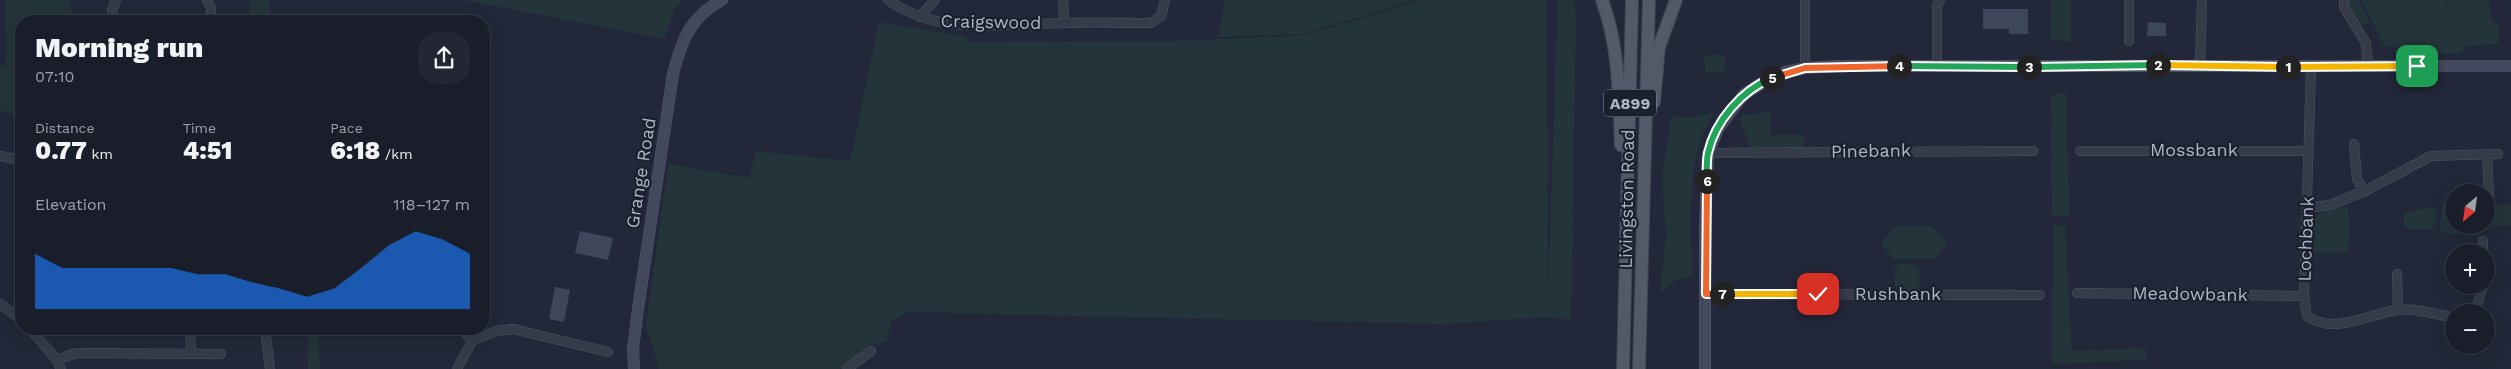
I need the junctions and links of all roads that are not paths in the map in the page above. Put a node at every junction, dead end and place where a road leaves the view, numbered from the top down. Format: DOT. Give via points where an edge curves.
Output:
graph roads {
  1 [pos="116,0"];
  2 [pos="207,0"];
  3 [pos="722,0"];
  4 [pos="888,0"];
  5 [pos="935,0"];
  6 [pos="1063,0"];
  7 [pos="1165,0"];
  8 [pos="1602,0"];
  9 [pos="1632,0"];
  10 [pos="1649,0"];
  11 [pos="1676,0"];
  12 [pos="1805,0"];
  13 [pos="1940,0"];
  14 [pos="2129,0"];
  15 [pos="2202,0"];
  16 [pos="2344,0"];
  17 [pos="113,15"];
  18 [pos="211,15"];
  19 [pos="920,17"];
  20 [pos="1064,23"];
  21 [pos="2129,41"];
  22 [pos="1937,66"];
  23 [pos="2200,66"];
  24 [pos="2368,66"];
  25 [pos="2511,66"];
  26 [pos="2311,67"];
  27 [pos="1805,68"];
  28 [pos="2354,144"];
  29 [pos="2033,151"];
  30 [pos="2080,151"];
  31 [pos="2307,151"];
  32 [pos="1708,154"];
  33 [pos="2487,154"];
  34 [pos="2498,154"];
  35 [pos="0,156"];
  36 [pos="15,159"];
  37 [pos="2488,184"];
  38 [pos="1645,188"];
  39 [pos="2365,191"];
  40 [pos="1628,207"];
  41 [pos="2307,208"];
  42 [pos="2398,274"];
  43 [pos="2077,293"];
  44 [pos="1706,294"];
  45 [pos="2304,296"];
  46 [pos="2033,298"];
  47 [pos="0,304"];
  48 [pos="2398,310"];
  49 [pos="15,315"];
  50 [pos="2445,317"];
  51 [pos="490,334"];
  52 [pos="35,335"];
  53 [pos="190,335"];
  54 [pos="266,335"];
  55 [pos="467,335"];
  56 [pos="486,335"];
  57 [pos="472,341"];
  58 [pos="608,352"];
  59 [pos="871,352"];
  60 [pos="191,353"];
  61 [pos="221,354"];
  62 [pos="59,365"];
  63 [pos="270,369"];
  64 [pos="457,369"];
  65 [pos="634,369"];
  66 [pos="848,369"];
  67 [pos="1623,369"];
  68 [pos="1639,369"];
  69 [pos="1705,369"];
  1 -- 17 [label="street"];
  2 -- 18 [label="street"];
  3 -- 65 [label="street, Grange Road" via="705,9 680,47 638,309"];
  4 -- 19 [label="street, Craigswood"];
  5 -- 19 [label="street, Craigswood"];
  6 -- 20 [label="street, Craigswood"];
  7 -- 20 [label="street, Craigswood" via="1161,16 1151,23"];
  8 -- 40 [label="main road, A899" via="1615,53"];
  9 -- 40 [label="main road, Livingston Road / A899"];
  10 -- 38 [label="main road, Livingston Road / A899"];
  11 -- 38 [label="main road, A899" via="1659,47"];
  12 -- 27 [label="street"];
  13 -- 22 [label="street" via="1937,6"];
  14 -- 21 [label="street"];
  15 -- 23 [label="street"];
  16 -- 24 [label="street" via="2344,7 2366,43"];
  19 -- 20 [label="street, Craigswood" via="967,25"];
  22 -- 23 [label="street"];
  22 -- 27 [label="street"];
  23 -- 26 [label="street"];
  24 -- 25 [label="street"];
  24 -- 26 [label="street"];
  26 -- 31 [label="street, Lochbank"];
  27 -- 32 [label="street" via="1767,80 1744,94 1718,129"];
  28 -- 39 [label="street" via="2358,179"];
  29 -- 32 [label="street, Pinebank"];
  30 -- 31 [label="street, Mossbank"];
  31 -- 41 [label="street, Lochbank"];
  32 -- 44 [label="street"];
  33 -- 34 [label="street"];
  33 -- 37 [label="street"];
  33 -- 39 [label="street" via="2431,156"];
  35 -- 36 [label="street"];
  38 -- 68 [label="main road, Livingston Road / A899"];
  39 -- 41 [label="street" via="2330,205"];
  40 -- 67 [label="main road, Livingston Road / A899"];
  41 -- 45 [label="street, Lochbank"];
  42 -- 48 [label="street"];
  43 -- 45 [label="street, Meadowbank"];
  44 -- 46 [label="street, Rushbank"];
  44 -- 69 [label="street"];
  45 -- 48 [label="street, Lochbank" via="2307,316 2314,321 2341,324"];
  47 -- 49 [label="street"];
  48 -- 50 [label="street, Lochbank"];
  51 -- 58 [label="street" via="513,330"];
  52 -- 62 [label="street"];
  53 -- 60 [label="street"];
  54 -- 63 [label="street"];
  55 -- 57 [label="street"];
  56 -- 57 [label="street"];
  57 -- 64 [label="street"];
  59 -- 66 [label="street"];
  60 -- 61 [label="street"];
  60 -- 62 [label="street" via="76,353"];
}
